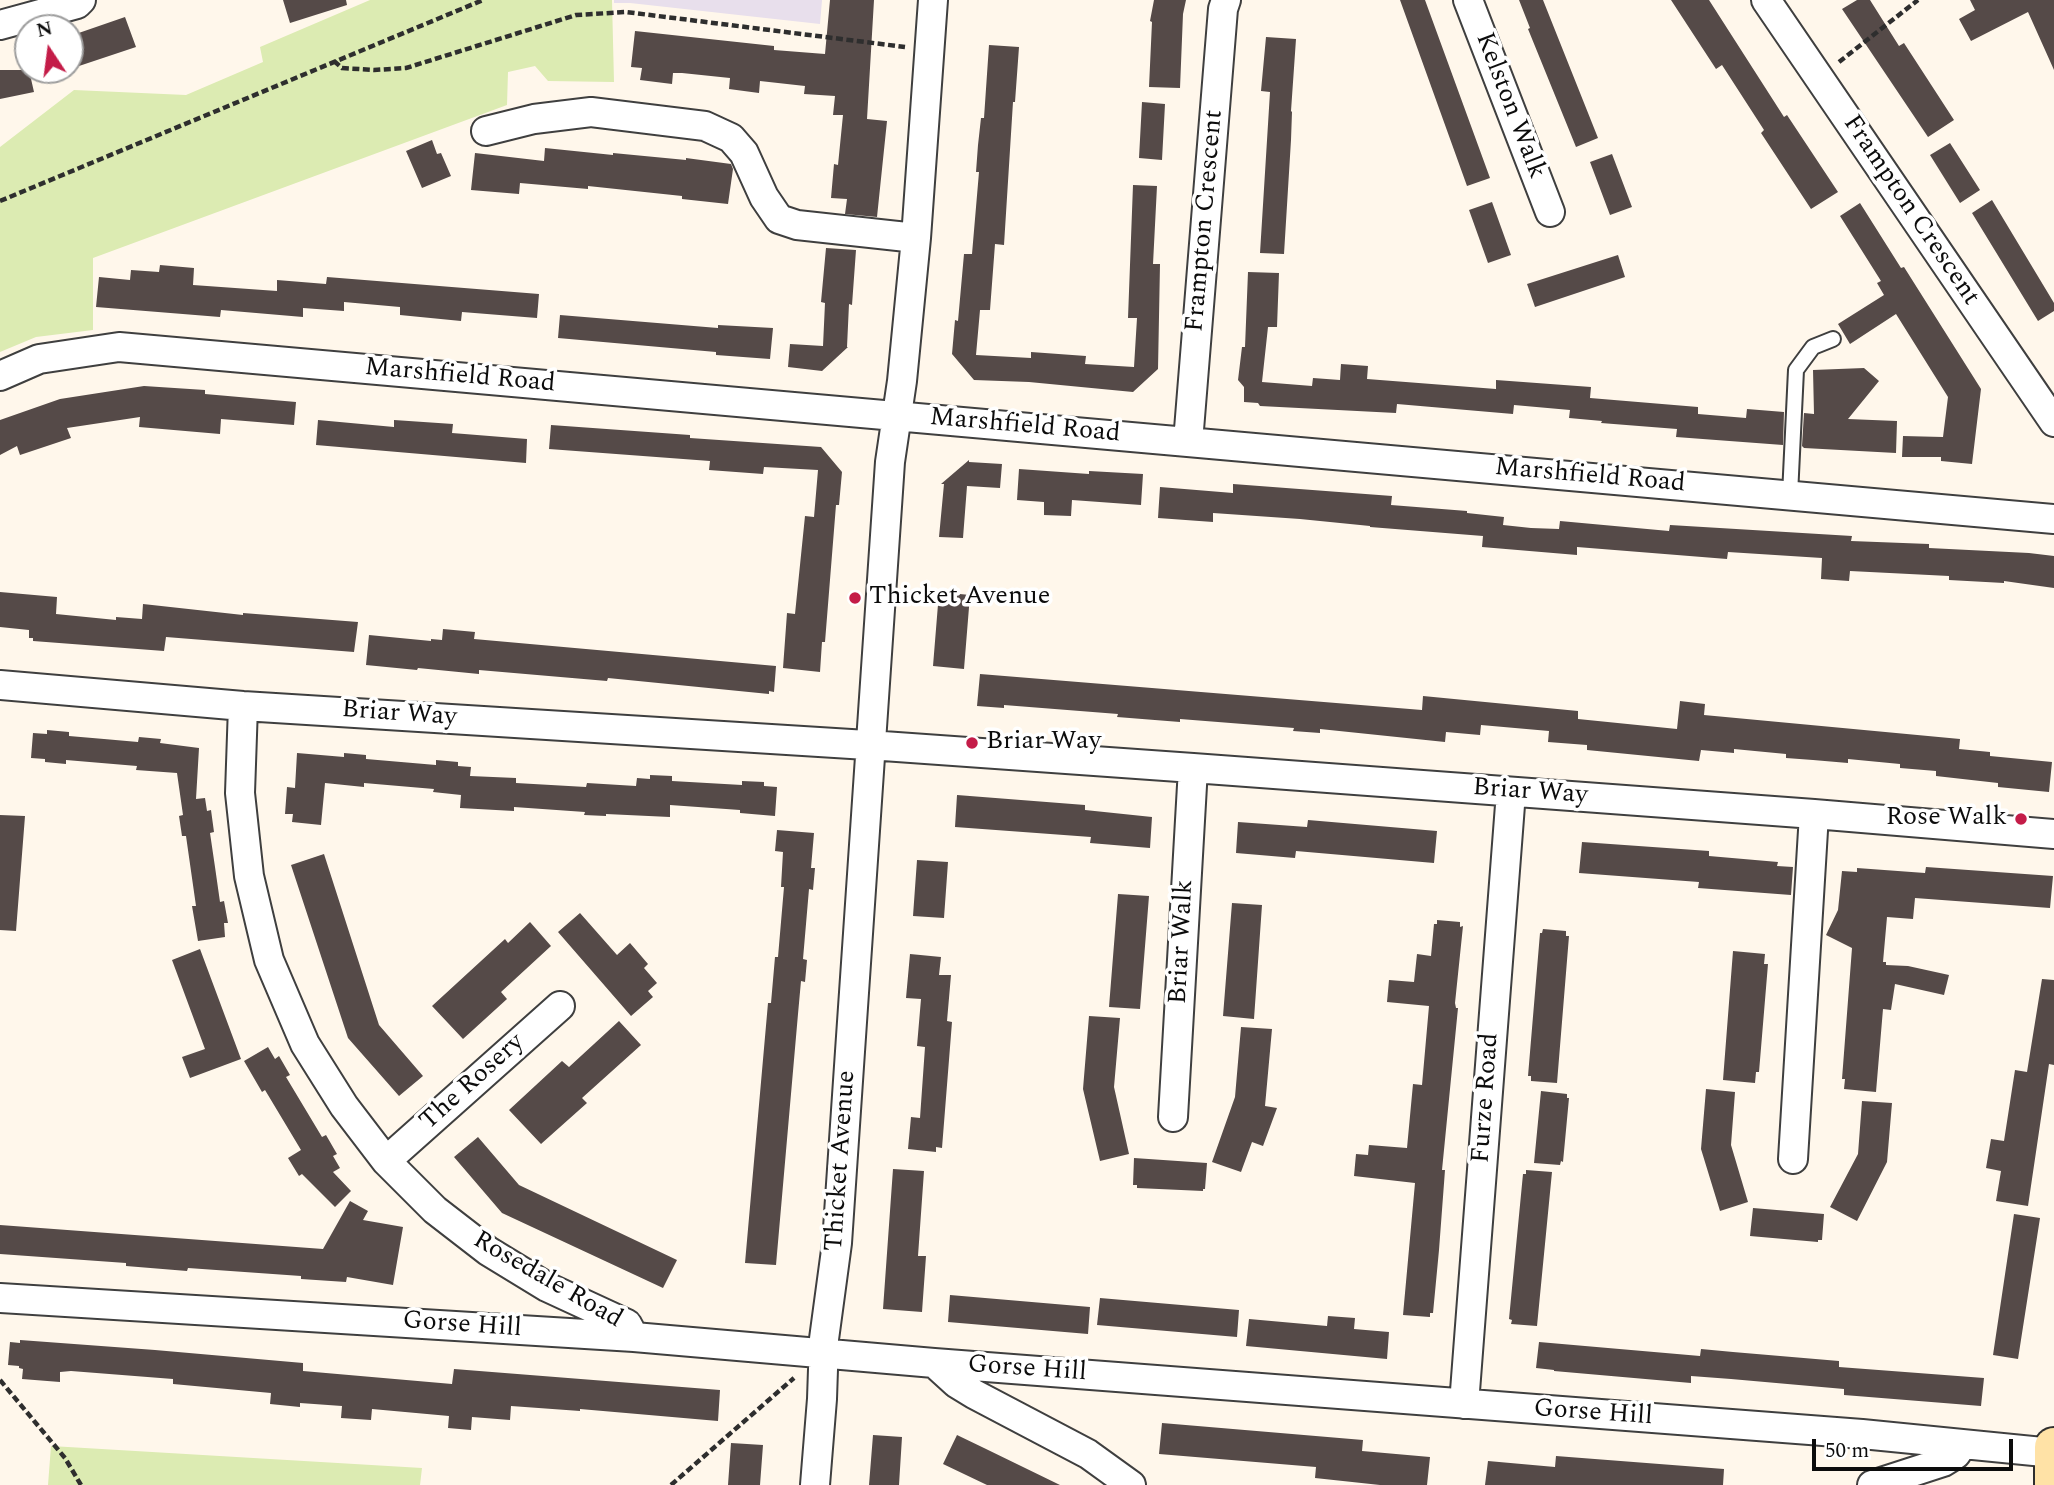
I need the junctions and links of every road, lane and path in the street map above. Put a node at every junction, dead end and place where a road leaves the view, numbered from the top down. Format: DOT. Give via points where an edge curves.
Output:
graph roads {
  1 [pos="81,0"];
  2 [pos="483,0"];
  3 [pos="933,0"];
  4 [pos="1226,0"];
  5 [pos="1468,0"];
  6 [pos="1766,0"];
  7 [pos="1918,0"];
  8 [pos="0,25"];
  9 [pos="930,50"];
  10 [pos="334,61"];
  11 [pos="1819,77"];
  12 [pos="486,131"];
  13 [pos="0,201"];
  14 [pos="1550,212"];
  15 [pos="916,238"];
  16 [pos="1833,339"];
  17 [pos="0,376"];
  18 [pos="896,415"];
  19 [pos="2054,422"];
  20 [pos="1188,442"];
  21 [pos="1790,495"];
  22 [pos="2054,519"];
  23 [pos="0,685"];
  24 [pos="243,705"];
  25 [pos="872,745"];
  26 [pos="1193,768"];
  27 [pos="1511,792"];
  28 [pos="1814,814"];
  29 [pos="2054,834"];
  30 [pos="560,1006"];
  31 [pos="1173,1116"];
  32 [pos="1793,1159"];
  33 [pos="386,1161"];
  34 [pos="0,1298"];
  35 [pos="634,1337"];
  36 [pos="823,1353"];
  37 [pos="934,1363"];
  38 [pos="0,1380"];
  39 [pos="1464,1404"];
  40 [pos="1962,1445"];
  41 [pos="2054,1459"];
  42 [pos="81,1485"];
  43 [pos="671,1485"];
  44 [pos="815,1485"];
  45 [pos="1130,1485"];
  46 [pos="1872,1485"];
  1 -- 8 [label="street"];
  2 -- 10 [label="path"];
  3 -- 9 [label="street, Thicket Avenue"];
  4 -- 20 [label="street, Frampton Crescent"];
  5 -- 14 [label="street, Kelston Walk"];
  6 -- 11 [label="street, Frampton Crescent"];
  7 -- 11 [label="path"];
  9 -- 10 [label="path" via="626,12 576,15 406,68 342,68"];
  9 -- 15 [label="street, Thicket Avenue"];
  10 -- 13 [label="path"];
  11 -- 19 [label="street, Frampton Crescent"];
  12 -- 15 [label="street" via="591,112 705,126 731,138 744,153 779,219"];
  15 -- 18 [label="street, Thicket Avenue"];
  16 -- 21 [label="lane" via="1813,347 1796,369"];
  17 -- 18 [label="street, Marshfield Road" via="39,359 119,347"];
  18 -- 20 [label="street, Marshfield Road"];
  18 -- 25 [label="street, Thicket Avenue"];
  20 -- 21 [label="street, Marshfield Road"];
  21 -- 22 [label="street, Marshfield Road"];
  23 -- 24 [label="street, Briar Way"];
  24 -- 25 [label="street, Briar Way"];
  24 -- 33 [label="street, Rosedale Road" via="240,793 249,876 269,960 305,1044"];
  25 -- 26 [label="street, Briar Way"];
  25 -- 36 [label="street, Thicket Avenue" via="837,1244"];
  26 -- 27 [label="street, Briar Way"];
  26 -- 31 [label="street, Briar Walk"];
  27 -- 28 [label="street, Briar Way"];
  27 -- 39 [label="street, Furze Road"];
  28 -- 29 [label="street, Briar Way"];
  28 -- 32 [label="street"];
  30 -- 33 [label="street, The Rosery"];
  33 -- 35 [label="street, Rosedale Road" via="435,1210 488,1251 547,1287 627,1324"];
  34 -- 35 [label="street, Gorse Hill"];
  35 -- 36 [label="street, Gorse Hill"];
  36 -- 37 [label="street, Gorse Hill"];
  36 -- 43 [label="path"];
  36 -- 44 [label="street, Thicket Avenue"];
  37 -- 39 [label="street, Gorse Hill"];
  37 -- 45 [label="street" via="956,1383 1088,1454"];
  38 -- 42 [label="path" via="65,1458"];
  39 -- 40 [label="street, Gorse Hill"];
  40 -- 41 [label="street, Gorse Hill"];
  40 -- 46 [label="street" via="1943,1462"];
}
